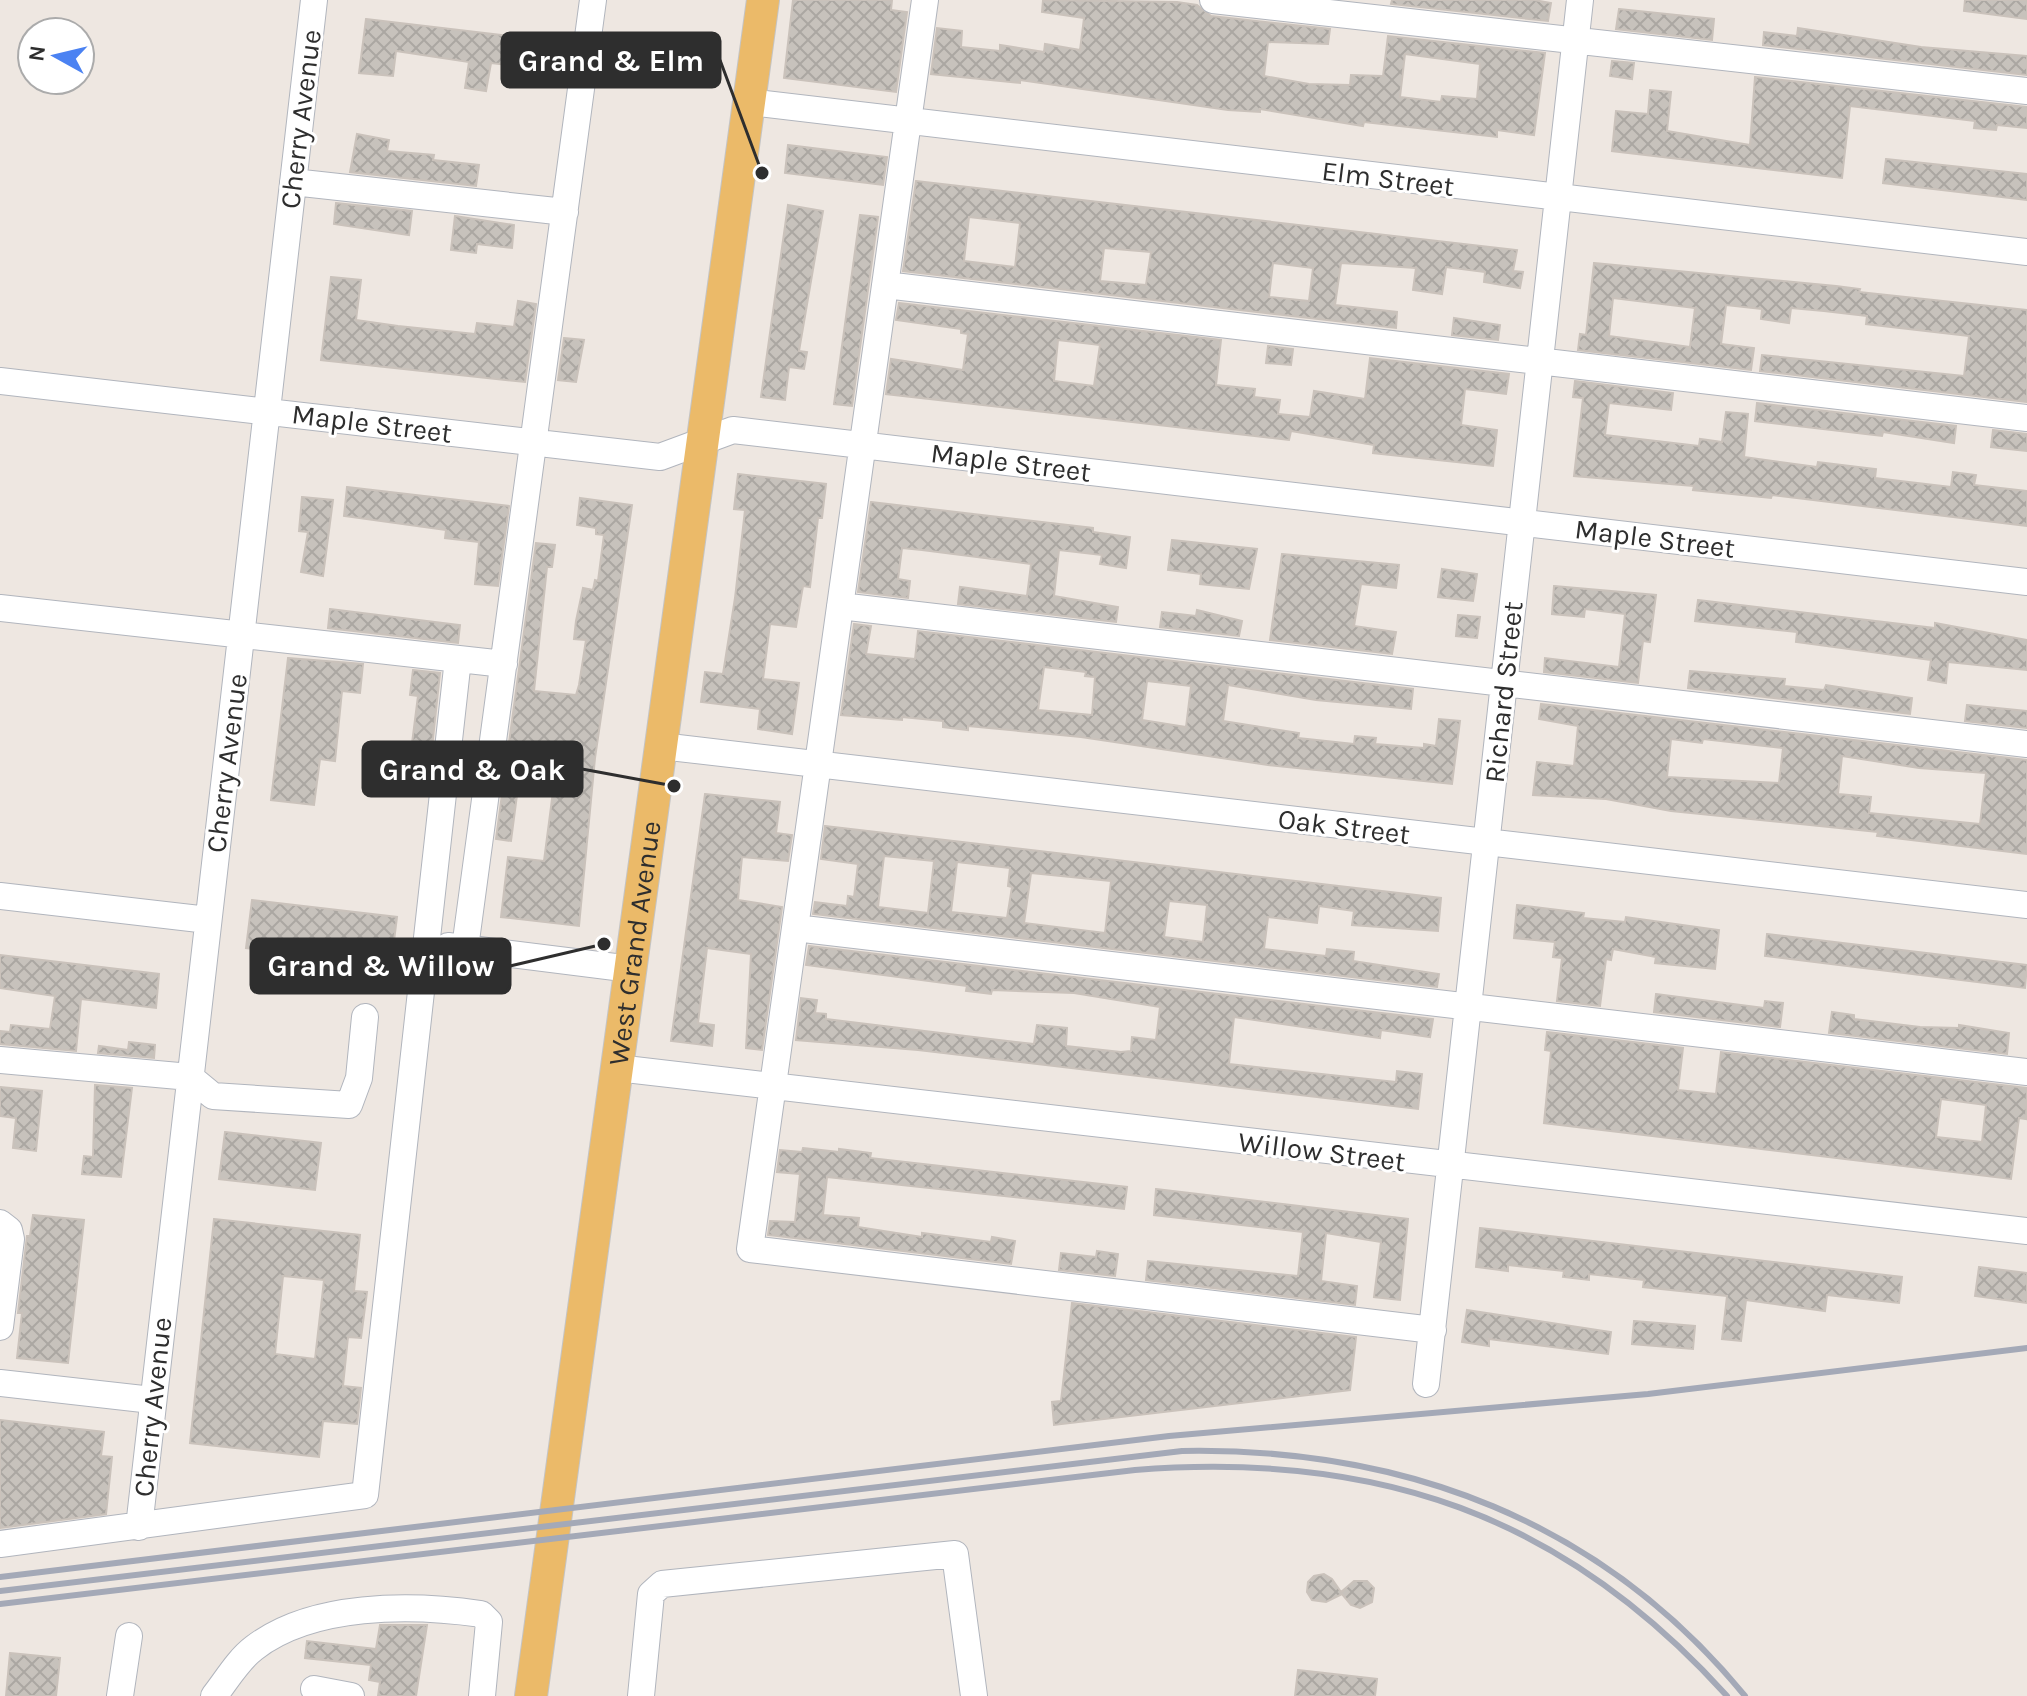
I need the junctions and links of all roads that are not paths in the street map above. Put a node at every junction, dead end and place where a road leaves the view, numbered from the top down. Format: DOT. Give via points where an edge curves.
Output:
graph roads {
  1 [pos="314,0"];
  2 [pos="593,0"];
  3 [pos="763,0"];
  4 [pos="925,0"];
  5 [pos="1213,0"];
  6 [pos="1580,0"];
  7 [pos="1576,40"];
  8 [pos="2027,91"];
  9 [pos="749,102"];
  10 [pos="908,121"];
  11 [pos="293,182"];
  12 [pos="1558,199"];
  13 [pos="565,212"];
  14 [pos="2027,252"];
  15 [pos="885,285"];
  16 [pos="1540,361"];
  17 [pos="0,381"];
  18 [pos="266,411"];
  19 [pos="2027,418"];
  20 [pos="535,442"];
  21 [pos="702,443"];
  22 [pos="863,445"];
  23 [pos="1522,522"];
  24 [pos="2027,582"];
  25 [pos="840,606"];
  26 [pos="0,608"];
  27 [pos="241,634"];
  28 [pos="458,659"];
  29 [pos="504,664"];
  30 [pos="1504,683"];
  31 [pos="2027,744"];
  32 [pos="661,746"];
  33 [pos="818,765"];
  34 [pos="1487,842"];
  35 [pos="0,896"];
  36 [pos="2027,905"];
  37 [pos="208,920"];
  38 [pos="795,928"];
  39 [pos="426,943"];
  40 [pos="465,948"];
  41 [pos="631,969"];
  42 [pos="1469,1007"];
  43 [pos="365,1017"];
  44 [pos="0,1060"];
  45 [pos="617,1068"];
  46 [pos="2027,1072"];
  47 [pos="190,1077"];
  48 [pos="773,1087"];
  49 [pos="1450,1166"];
  50 [pos="0,1223"];
  51 [pos="2027,1231"];
  52 [pos="0,1327"];
  53 [pos="1433,1330"];
  54 [pos="0,1383"];
  55 [pos="1426,1384"];
  56 [pos="152,1400"];
  57 [pos="139,1527"];
  58 [pos="0,1544"];
  59 [pos="129,1636"];
  60 [pos="314,1689"];
  61 [pos="120,1696"];
  62 [pos="214,1696"];
  63 [pos="351,1696"];
  64 [pos="482,1696"];
  65 [pos="531,1696"];
  66 [pos="641,1696"];
  67 [pos="974,1696"];
  1 -- 11 [label="street, Cherry Avenue"];
  2 -- 13 [label="street"];
  3 -- 9 [label="main road, West Grand Avenue"];
  4 -- 10 [label="street"];
  5 -- 7 [label="street"];
  6 -- 7 [label="street, Richard Street"];
  7 -- 8 [label="street"];
  7 -- 12 [label="street, Richard Street"];
  9 -- 10 [label="street, Elm Street"];
  9 -- 21 [label="main road, West Grand Avenue"];
  10 -- 12 [label="street, Elm Street"];
  10 -- 15 [label="street"];
  11 -- 13 [label="street"];
  11 -- 18 [label="street, Cherry Avenue"];
  12 -- 14 [label="street, Elm Street"];
  12 -- 16 [label="street, Richard Street"];
  13 -- 20 [label="street"];
  15 -- 16 [label="street"];
  15 -- 22 [label="street"];
  16 -- 19 [label="street"];
  16 -- 23 [label="street, Richard Street"];
  17 -- 18 [label="street, Maple Street"];
  18 -- 20 [label="street, Maple Street"];
  18 -- 27 [label="street, Cherry Avenue"];
  20 -- 21 [label="street, Maple Street" via="660,457"];
  20 -- 29 [label="street"];
  21 -- 22 [label="street, Maple Street" via="733,430"];
  21 -- 32 [label="main road, West Grand Avenue"];
  22 -- 23 [label="street, Maple Street"];
  22 -- 25 [label="street"];
  23 -- 24 [label="street, Maple Street"];
  23 -- 30 [label="street, Richard Street"];
  25 -- 30 [label="street"];
  25 -- 33 [label="street"];
  26 -- 27 [label="street"];
  27 -- 28 [label="street"];
  27 -- 37 [label="street, Cherry Avenue"];
  28 -- 29 [label="street"];
  28 -- 39 [label="street"];
  29 -- 40 [label="street"];
  30 -- 31 [label="street"];
  30 -- 34 [label="street, Richard Street"];
  32 -- 33 [label="street, Oak Street"];
  32 -- 41 [label="main road, West Grand Avenue"];
  33 -- 34 [label="street, Oak Street"];
  33 -- 38 [label="street"];
  34 -- 36 [label="street, Oak Street"];
  34 -- 42 [label="street, Richard Street"];
  35 -- 37 [label="street"];
  37 -- 47 [label="street, Cherry Avenue"];
  38 -- 42 [label="street"];
  38 -- 48 [label="street"];
  39 -- 40 [label="street"];
  39 -- 57 [label="street" via="365,1495"];
  40 -- 41 [label="street"];
  41 -- 45 [label="main road, West Grand Avenue"];
  42 -- 46 [label="street"];
  42 -- 49 [label="street, Richard Street"];
  43 -- 47 [label="street" via="359,1078 349,1105 213,1096"];
  44 -- 47 [label="street"];
  45 -- 48 [label="street, Willow Street"];
  45 -- 65 [label="main road, West Grand Avenue"];
  47 -- 56 [label="street, Cherry Avenue"];
  48 -- 49 [label="street, Willow Street"];
  48 -- 53 [label="street" via="750,1249"];
  49 -- 51 [label="street, Willow Street"];
  49 -- 53 [label="street, Richard Street"];
  50 -- 52 [label="street" via="11,1239"];
  53 -- 55 [label="street, Richard Street"];
  54 -- 56 [label="street"];
  56 -- 57 [label="street, Cherry Avenue"];
  57 -- 58 [label="street"];
  59 -- 61 [label="street"];
  60 -- 63 [label="street"];
  62 -- 64 [label="street" via="252,1649 309,1618 411,1607 481,1614 489,1622"];
  66 -- 67 [label="street" via="651,1594 662,1584 955,1554"];
}
